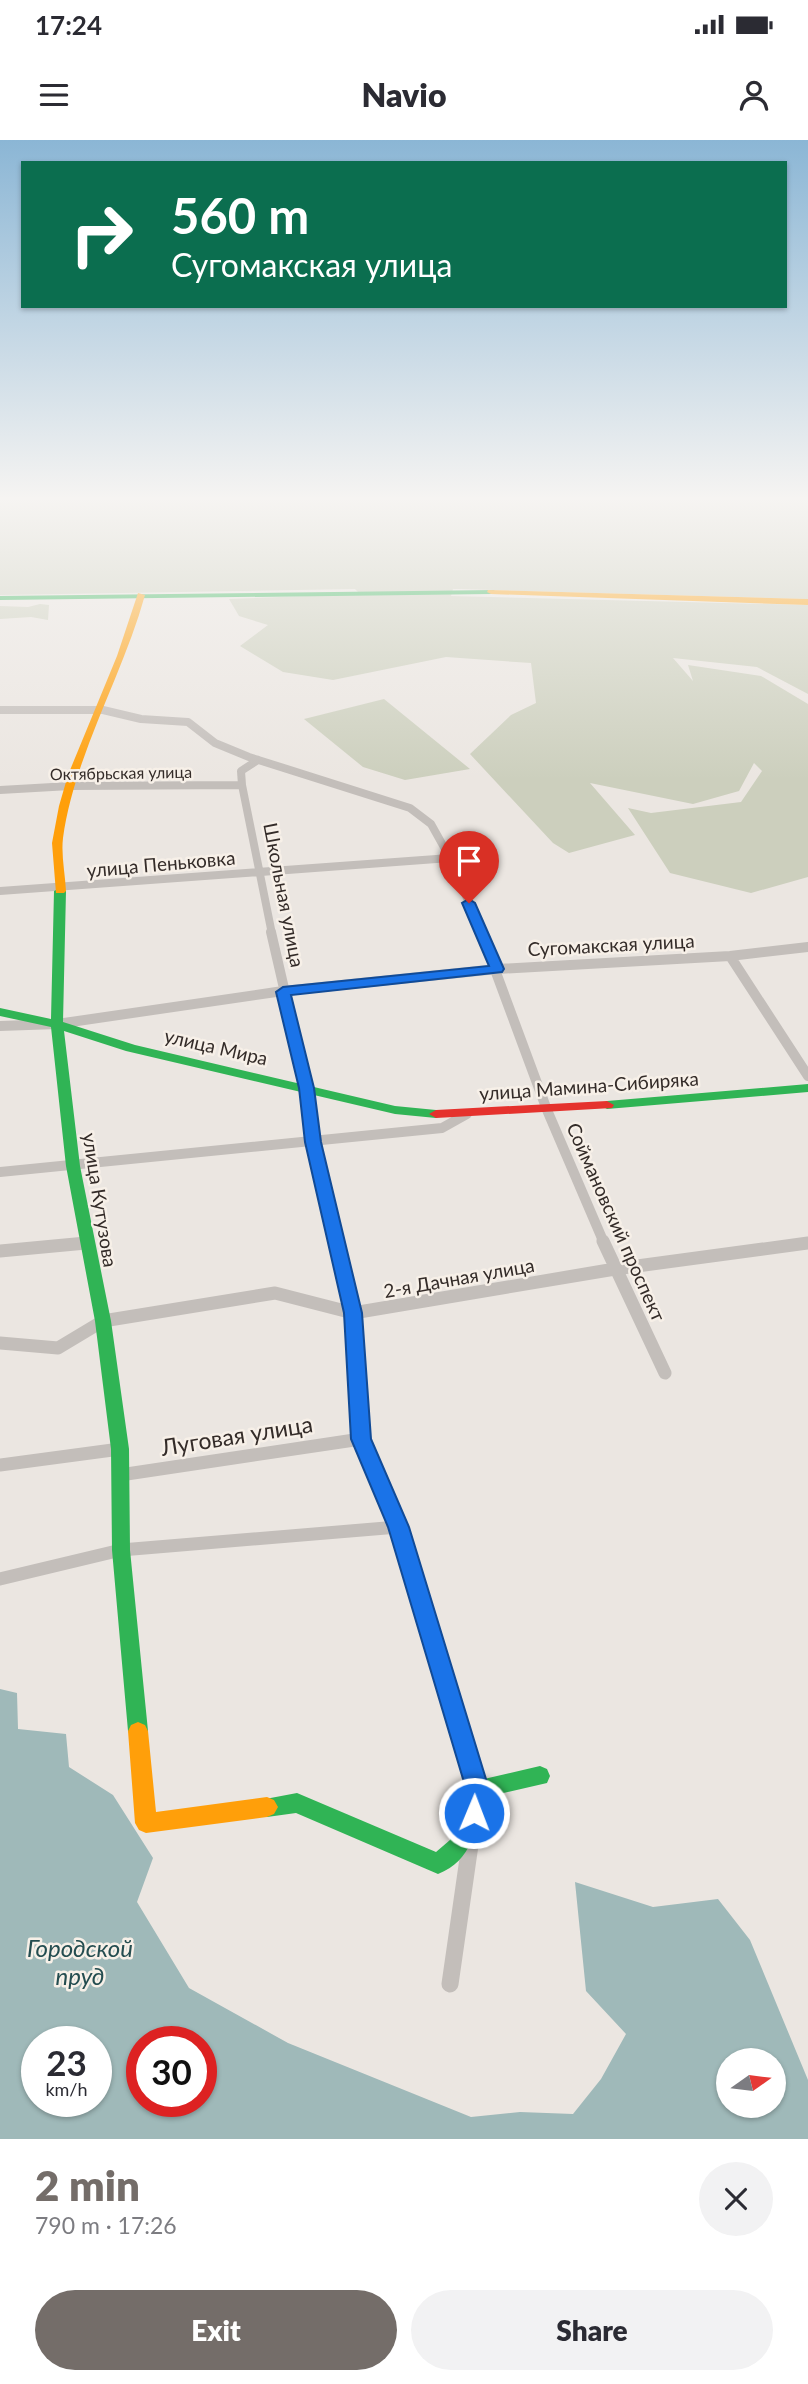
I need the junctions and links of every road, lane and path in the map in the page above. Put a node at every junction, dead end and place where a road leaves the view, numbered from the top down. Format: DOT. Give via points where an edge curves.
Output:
graph roads {
  1 [pos="251,593"];
  2 [pos="557,593"];
  3 [pos="141,595"];
  4 [pos="0,598"];
  5 [pos="808,602"];
  6 [pos="0,710"];
  7 [pos="103,710"];
  8 [pos="258,760"];
  9 [pos="242,785"];
  10 [pos="70,786"];
  11 [pos="0,790"];
  12 [pos="450,858"];
  13 [pos="260,872"];
  14 [pos="60,888"];
  15 [pos="0,891"];
  16 [pos="808,947"];
  17 [pos="730,956"];
  18 [pos="497,969"];
  19 [pos="283,992"];
  20 [pos="0,1012"];
  21 [pos="57,1024"];
  22 [pos="0,1026"];
  23 [pos="808,1076"];
  24 [pos="307,1088"];
  25 [pos="808,1088"];
  26 [pos="547,1110"];
  27 [pos="467,1114"];
  28 [pos="313,1142"];
  29 [pos="74,1166"];
  30 [pos="0,1172"];
  31 [pos="86,1243"];
  32 [pos="808,1243"];
  33 [pos="0,1251"];
  34 [pos="615,1269"];
  35 [pos="353,1313"];
  36 [pos="103,1321"];
  37 [pos="0,1343"];
  38 [pos="665,1373"];
  39 [pos="361,1439"];
  40 [pos="120,1449"];
  41 [pos="0,1465"];
  42 [pos="120,1475"];
  43 [pos="398,1527"];
  44 [pos="121,1549"];
  45 [pos="0,1579"];
  46 [pos="540,1776"];
  47 [pos="478,1789"];
  48 [pos="450,1984"];
  1 -- 3 [label="street"];
  2 -- 5 [label="street"];
  3 -- 4 [label="street"];
  3 -- 7 [label="street, улица Кутузова"];
  6 -- 7 [label="street"];
  7 -- 8 [label="street, Соймановский проспект" via="141,719 188,722 215,743"];
  7 -- 10 [label="street, улица Кутузова"];
  8 -- 9 [label="street" via="241,771"];
  8 -- 12 [label="street, Соймановский проспект" via="410,808 431,824"];
  9 -- 10 [label="street, Октябрьская улица"];
  9 -- 13 [label="street, Школьная улица"];
  10 -- 11 [label="street, Октябрьская улица"];
  10 -- 14 [label="street, улица Кутузова" via="58,839"];
  12 -- 13 [label="street, улица Пеньковка"];
  12 -- 18 [label="street, Соймановский проспект"];
  13 -- 14 [label="street, улица Пеньковка"];
  13 -- 19 [label="street, Школьная улица"];
  14 -- 15 [label="street, улица Пеньковка"];
  14 -- 21 [label="street, улица Кутузова"];
  16 -- 17 [label="street, Сугомакская улица"];
  17 -- 18 [label="street, Сугомакская улица"];
  17 -- 23 [label="street"];
  18 -- 19 [label="street, Сугомакская улица"];
  18 -- 26 [label="street, Соймановский проспект"];
  19 -- 21 [label="street, Сугомакская улица"];
  19 -- 24 [label="street, Школьная улица"];
  20 -- 21 [label="street, улица Мира"];
  21 -- 22 [label="street, Сугомакская улица"];
  21 -- 24 [label="street, улица Мира" via="131,1048"];
  21 -- 29 [label="street, улица Кутузова"];
  24 -- 27 [label="street, улица Мира" via="396,1110"];
  24 -- 28 [label="street, Школьная улица"];
  25 -- 26 [label="street, улица Мамина-Сибиряка"];
  26 -- 27 [label="street, улица Мамина-Сибиряка"];
  26 -- 34 [label="street, Соймановский проспект"];
  27 -- 28 [label="street, улица Мамина-Сибиряка" via="442,1128"];
  28 -- 29 [label="street, улица Мамина-Сибиряка"];
  28 -- 35 [label="street, Школьная улица"];
  29 -- 30 [label="street, улица Мамина-Сибиряка"];
  29 -- 31 [label="street, улица Кутузова"];
  31 -- 33 [label="street"];
  31 -- 36 [label="street, улица Кутузова"];
  32 -- 34 [label="street, 2-я Дачная улица"];
  34 -- 35 [label="street, 2-я Дачная улица"];
  34 -- 38 [label="street, Соймановский проспект"];
  35 -- 36 [label="street, 2-я Дачная улица" via="275,1293"];
  35 -- 39 [label="street, Школьная улица"];
  36 -- 37 [label="street, 2-я Дачная улица" via="58,1349"];
  36 -- 40 [label="street, улица Кутузова"];
  39 -- 42 [label="street, Луговая улица"];
  39 -- 43 [label="street, Школьная улица"];
  40 -- 41 [label="street"];
  40 -- 42 [label="street, улица Кутузова"];
  42 -- 44 [label="street, улица Кутузова"];
  43 -- 44 [label="street"];
  43 -- 47 [label="street, Школьная улица"];
  44 -- 45 [label="street"];
  44 -- 47 [label="street, улица Кутузова" via="146,1823 297,1803 438,1864 459,1847"];
  46 -- 47 [label="street"];
  47 -- 48 [label="street, Школьная улица"];
}
